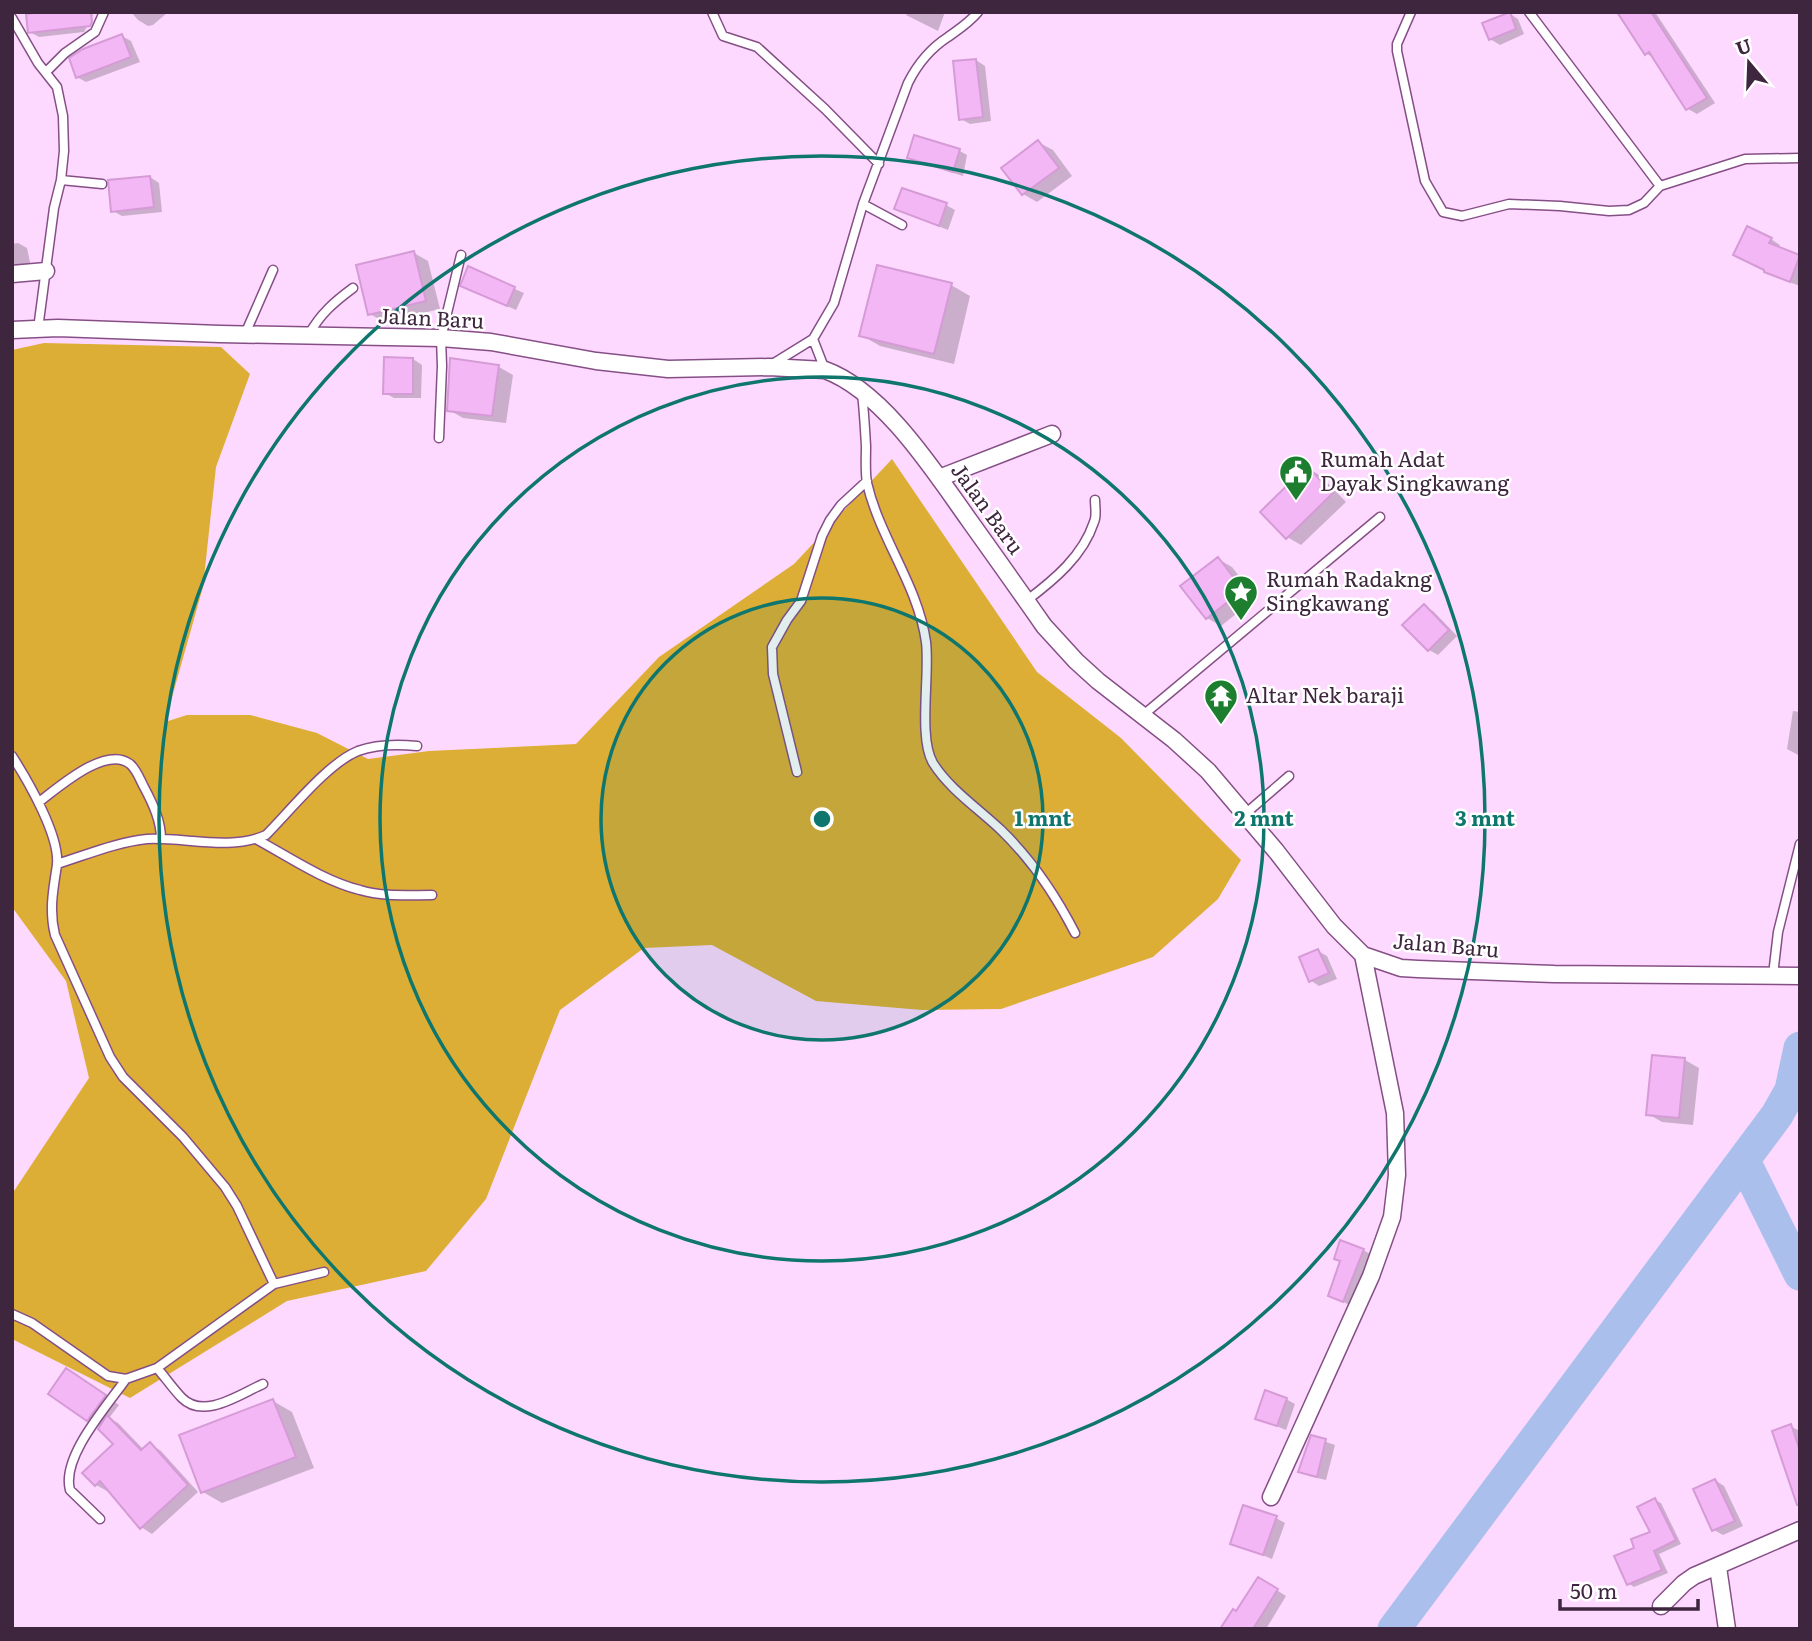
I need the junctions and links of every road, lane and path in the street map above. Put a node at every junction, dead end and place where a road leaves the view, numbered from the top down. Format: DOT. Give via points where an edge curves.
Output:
graph roads {
  1 [pos="104,12"];
  2 [pos="712,12"];
  3 [pos="978,12"];
  4 [pos="1411,12"];
  5 [pos="1529,12"];
  6 [pos="12,18"];
  7 [pos="46,72"];
  8 [pos="1800,158"];
  9 [pos="879,164"];
  10 [pos="61,180"];
  11 [pos="102,184"];
  12 [pos="1660,186"];
  13 [pos="863,204"];
  14 [pos="902,225"];
  15 [pos="461,255"];
  16 [pos="272,270"];
  17 [pos="46,271"];
  18 [pos="12,274"];
  19 [pos="353,288"];
  20 [pos="38,329"];
  21 [pos="12,331"];
  22 [pos="245,334"];
  23 [pos="308,336"];
  24 [pos="441,338"];
  25 [pos="813,339"];
  26 [pos="769,367"];
  27 [pos="825,370"];
  28 [pos="862,391"];
  29 [pos="1052,434"];
  30 [pos="439,438"];
  31 [pos="939,478"];
  32 [pos="867,481"];
  33 [pos="1095,500"];
  34 [pos="1380,517"];
  35 [pos="1026,601"];
  36 [pos="1142,716"];
  37 [pos="418,746"];
  38 [pos="12,756"];
  39 [pos="797,772"];
  40 [pos="1289,776"];
  41 [pos="39,802"];
  42 [pos="1245,814"];
  43 [pos="162,839"];
  44 [pos="256,839"];
  45 [pos="1800,844"];
  46 [pos="57,864"];
  47 [pos="432,895"];
  48 [pos="1074,933"];
  49 [pos="1363,955"];
  50 [pos="1773,975"];
  51 [pos="1800,976"];
  52 [pos="324,1272"];
  53 [pos="274,1284"];
  54 [pos="12,1314"];
  55 [pos="158,1368"];
  56 [pos="126,1379"];
  57 [pos="263,1384"];
  58 [pos="1272,1497"];
  59 [pos="100,1519"];
  60 [pos="1800,1530"];
  61 [pos="1717,1567"];
  62 [pos="1661,1606"];
  63 [pos="1727,1629"];
  1 -- 7 [label="lane" via="95,32"];
  2 -- 9 [label="lane" via="723,36 757,47"];
  3 -- 9 [label="lane" via="914,71"];
  4 -- 12 [label="lane" via="1397,51 1425,181 1443,212 1462,216 1509,204 1629,210 1644,203"];
  5 -- 12 [label="lane"];
  6 -- 7 [label="lane"];
  7 -- 10 [label="lane" via="57,87 63,116"];
  8 -- 12 [label="lane" via="1745,159"];
  9 -- 13 [label="lane"];
  10 -- 11 [label="lane"];
  10 -- 17 [label="lane"];
  13 -- 14 [label="lane"];
  13 -- 25 [label="lane" via="834,303"];
  15 -- 24 [label="lane"];
  16 -- 22 [label="lane"];
  17 -- 18 [label="street"];
  17 -- 20 [label="lane"];
  19 -- 23 [label="lane" via="318,317"];
  20 -- 21 [label="street, Jalan Baru"];
  20 -- 22 [label="street, Jalan Baru"];
  22 -- 23 [label="street, Jalan Baru"];
  23 -- 24 [label="street, Jalan Baru"];
  24 -- 26 [label="street, Jalan Baru" via="668,369"];
  24 -- 30 [label="lane"];
  25 -- 26 [label="lane"];
  25 -- 27 [label="lane"];
  26 -- 27 [label="street, Jalan Baru"];
  27 -- 28 [label="street, Jalan Baru"];
  28 -- 31 [label="street, Jalan Baru"];
  28 -- 32 [label="lane"];
  29 -- 31 [label="street"];
  31 -- 35 [label="street, Jalan Baru"];
  32 -- 39 [label="lane" via="830,520 802,601 772,647 772,674"];
  32 -- 48 [label="lane" via="915,598 925,639 929,755 950,782 1031,861 1053,891"];
  33 -- 35 [label="lane" via="1096,520 1079,550 1057,578"];
  34 -- 36 [label="lane"];
  35 -- 36 [label="street, Jalan Baru" via="1076,661"];
  36 -- 42 [label="street, Jalan Baru" via="1208,771"];
  37 -- 44 [label="lane" via="376,746 349,756 266,835"];
  38 -- 41 [label="lane"];
  40 -- 42 [label="lane"];
  41 -- 43 [label="lane" via="100,760 116,758 135,768 151,799"];
  41 -- 46 [label="lane"];
  42 -- 49 [label="street, Jalan Baru" via="1334,926"];
  43 -- 44 [label="lane"];
  43 -- 46 [label="lane" via="134,842"];
  44 -- 47 [label="lane" via="359,890"];
  45 -- 50 [label="lane" via="1778,932"];
  46 -- 53 [label="lane" via="51,918 55,935 101,1041 123,1077 225,1187"];
  49 -- 50 [label="street, Jalan Baru" via="1418,970"];
  49 -- 58 [label="street" via="1395,1113 1397,1175 1392,1217 1371,1276"];
  50 -- 51 [label="street, Jalan Baru"];
  52 -- 53 [label="lane"];
  53 -- 55 [label="lane"];
  54 -- 56 [label="lane" via="107,1376"];
  55 -- 56 [label="lane"];
  55 -- 57 [label="lane" via="183,1399 195,1406 216,1405"];
  56 -- 59 [label="lane" via="86,1434 68,1471 70,1490"];
  60 -- 61 [label="street"];
  61 -- 62 [label="street" via="1684,1583"];
  61 -- 63 [label="street"];
}
